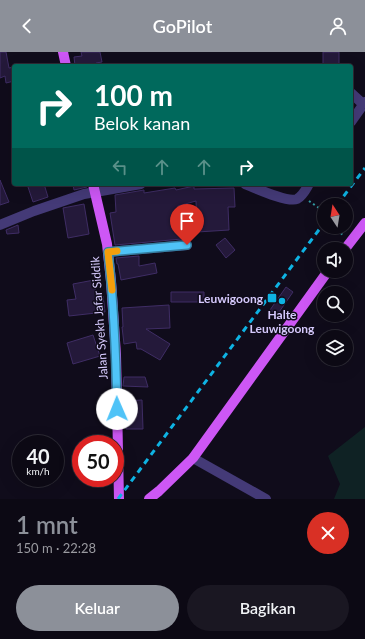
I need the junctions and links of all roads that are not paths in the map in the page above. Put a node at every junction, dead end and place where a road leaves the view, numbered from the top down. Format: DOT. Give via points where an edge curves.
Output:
graph roads {
  1 [pos="63,52"];
  2 [pos="66,64"];
  3 [pos="353,95"];
  4 [pos="364,103"];
  5 [pos="353,119"];
  6 [pos="118,186"];
  7 [pos="250,186"];
  8 [pos="308,186"];
  9 [pos="94,188"];
  10 [pos="365,223"];
  11 [pos="0,224"];
  12 [pos="350,242"];
  13 [pos="187,245"];
  14 [pos="108,252"];
  15 [pos="323,278"];
  16 [pos="193,458"];
  17 [pos="119,499"];
  18 [pos="149,499"];
  19 [pos="266,499"];
  1 -- 2 [label="main road"];
  3 -- 4 [label="street"];
  4 -- 5 [label="street"];
  6 -- 9 [label="street"];
  7 -- 8 [label="street" via="292,200 302,195"];
  9 -- 11 [label="street"];
  9 -- 14 [label="main road, Jalan Syekh Jafar Siddik"];
  10 -- 12 [label="main road"];
  13 -- 14 [label="street"];
  14 -- 17 [label="main road, Jalan Syekh Jafar Siddik" via="116,355"];
  15 -- 16 [label="main road"];
  16 -- 18 [label="main road"];
  16 -- 19 [label="street"];
}
